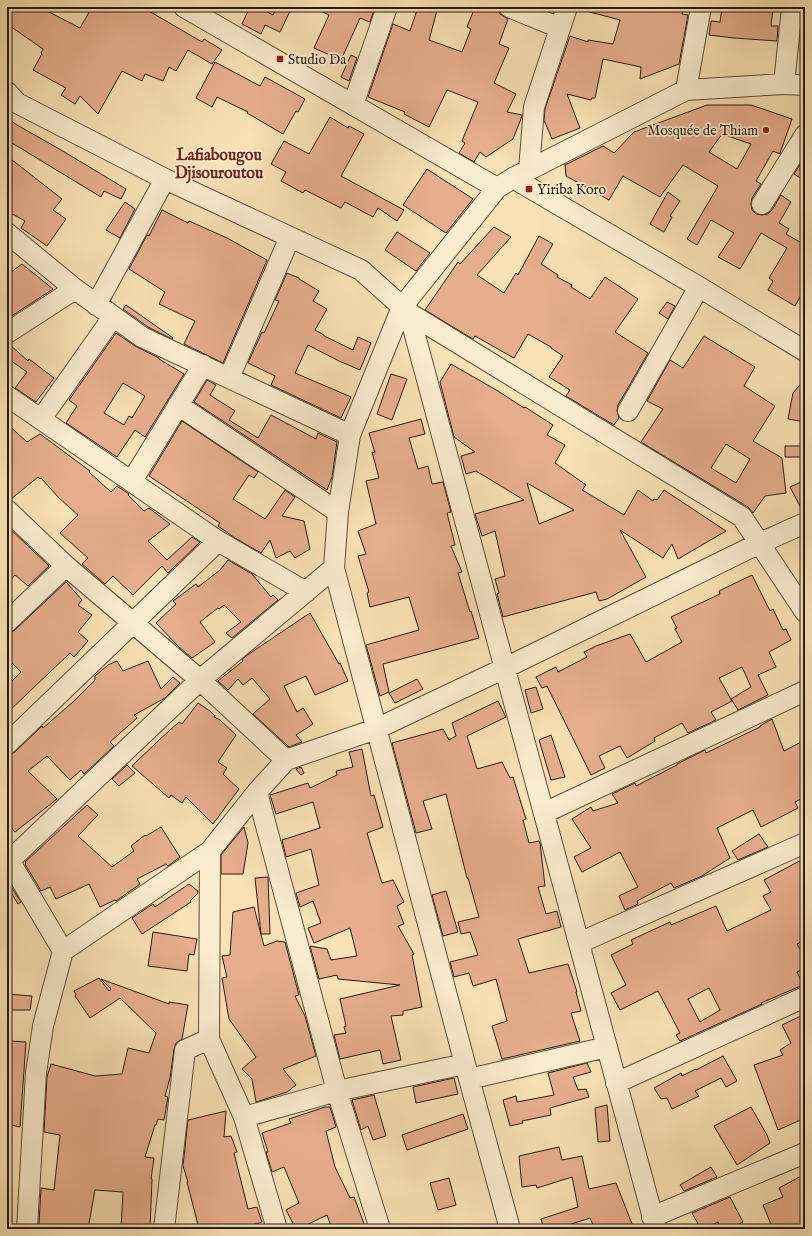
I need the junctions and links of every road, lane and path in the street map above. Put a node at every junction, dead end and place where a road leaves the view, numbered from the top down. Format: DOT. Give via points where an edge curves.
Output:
graph roads {
  1 [pos="184,7"];
  2 [pos="387,7"];
  3 [pos="509,7"];
  4 [pos="567,7"];
  5 [pos="701,7"];
  6 [pos="792,7"];
  7 [pos="560,28"];
  8 [pos="784,84"];
  9 [pos="805,85"];
  10 [pos="686,90"];
  11 [pos="10,103"];
  12 [pos="353,105"];
  13 [pos="805,134"];
  14 [pos="513,178"];
  15 [pos="165,179"];
  16 [pos="762,204"];
  17 [pos="7,233"];
  18 [pos="290,237"];
  19 [pos="699,287"];
  20 [pos="75,289"];
  21 [pos="96,305"];
  22 [pos="405,310"];
  23 [pos="113,317"];
  24 [pos="7,334"];
  25 [pos="805,351"];
  26 [pos="202,365"];
  27 [pos="228,378"];
  28 [pos="7,396"];
  29 [pos="178,405"];
  30 [pos="628,411"];
  31 [pos="41,419"];
  32 [pos="350,435"];
  33 [pos="132,481"];
  34 [pos="7,510"];
  35 [pos="338,512"];
  36 [pos="805,523"];
  37 [pos="218,541"];
  38 [pos="760,543"];
  39 [pos="66,566"];
  40 [pos="334,568"];
  41 [pos="306,592"];
  42 [pos="805,612"];
  43 [pos="7,622"];
  44 [pos="133,623"];
  45 [pos="505,668"];
  46 [pos="200,680"];
  47 [pos="805,691"];
  48 [pos="376,728"];
  49 [pos="7,744"];
  50 [pos="286,760"];
  51 [pos="257,792"];
  52 [pos="544,813"];
  53 [pos="805,843"];
  54 [pos="210,851"];
  55 [pos="8,862"];
  56 [pos="579,943"];
  57 [pos="63,951"];
  58 [pos="805,997"];
  59 [pos="209,1038"];
  60 [pos="606,1046"];
  61 [pos="467,1071"];
  62 [pos="616,1083"];
  63 [pos="337,1092"];
  64 [pos="244,1117"];
  65 [pos="805,1153"];
  66 [pos="654,1223"];
  67 [pos="27,1229"];
  68 [pos="164,1229"];
  69 [pos="277,1229"];
  70 [pos="380,1229"];
  71 [pos="510,1229"];
  1 -- 12 [label="street"];
  2 -- 12 [label="street"];
  3 -- 7 [label="street"];
  4 -- 7 [label="street"];
  5 -- 10 [label="street"];
  6 -- 8 [label="street"];
  7 -- 14 [label="street"];
  8 -- 9 [label="street"];
  8 -- 10 [label="street"];
  10 -- 14 [label="street"];
  11 -- 15 [label="street"];
  12 -- 14 [label="street"];
  13 -- 16 [label="street"];
  14 -- 19 [label="street"];
  14 -- 22 [label="street"];
  15 -- 18 [label="street"];
  15 -- 21 [label="street"];
  17 -- 20 [label="street"];
  18 -- 22 [label="street" via="361,270"];
  18 -- 27 [label="street"];
  19 -- 25 [label="street"];
  19 -- 30 [label="street"];
  20 -- 21 [label="street"];
  20 -- 24 [label="street"];
  21 -- 23 [label="street"];
  22 -- 32 [label="street"];
  22 -- 38 [label="street" via="742,517"];
  22 -- 45 [label="street"];
  23 -- 26 [label="street" via="142,337"];
  23 -- 31 [label="street"];
  26 -- 27 [label="street"];
  26 -- 29 [label="street"];
  27 -- 32 [label="street"];
  28 -- 31 [label="street"];
  29 -- 33 [label="street"];
  29 -- 35 [label="street"];
  31 -- 33 [label="street"];
  32 -- 35 [label="street"];
  33 -- 37 [label="street"];
  34 -- 39 [label="street"];
  35 -- 40 [label="street"];
  36 -- 38 [label="street"];
  37 -- 41 [label="street"];
  37 -- 44 [label="street"];
  38 -- 42 [label="street"];
  38 -- 45 [label="street"];
  39 -- 43 [label="street"];
  39 -- 44 [label="street"];
  40 -- 41 [label="street"];
  40 -- 48 [label="street"];
  41 -- 46 [label="street"];
  44 -- 46 [label="street"];
  44 -- 49 [label="street"];
  45 -- 48 [label="street"];
  45 -- 52 [label="street"];
  46 -- 50 [label="street"];
  46 -- 55 [label="street"];
  47 -- 52 [label="street"];
  48 -- 50 [label="street"];
  48 -- 61 [label="street"];
  50 -- 51 [label="street"];
  51 -- 54 [label="street"];
  51 -- 63 [label="street"];
  52 -- 56 [label="street"];
  53 -- 56 [label="street"];
  54 -- 57 [label="street"];
  54 -- 59 [label="street"];
  55 -- 57 [label="street"];
  56 -- 60 [label="street"];
  57 -- 67 [label="street" via="43,1026 36,1073"];
  58 -- 62 [label="street"];
  59 -- 64 [label="street"];
  59 -- 68 [label="street" via="185,1050"];
  60 -- 61 [label="street"];
  60 -- 62 [label="street"];
  61 -- 63 [label="street"];
  61 -- 71 [label="street"];
  62 -- 66 [label="street"];
  63 -- 64 [label="street"];
  63 -- 70 [label="street"];
  64 -- 69 [label="street"];
  65 -- 66 [label="street"];
}
